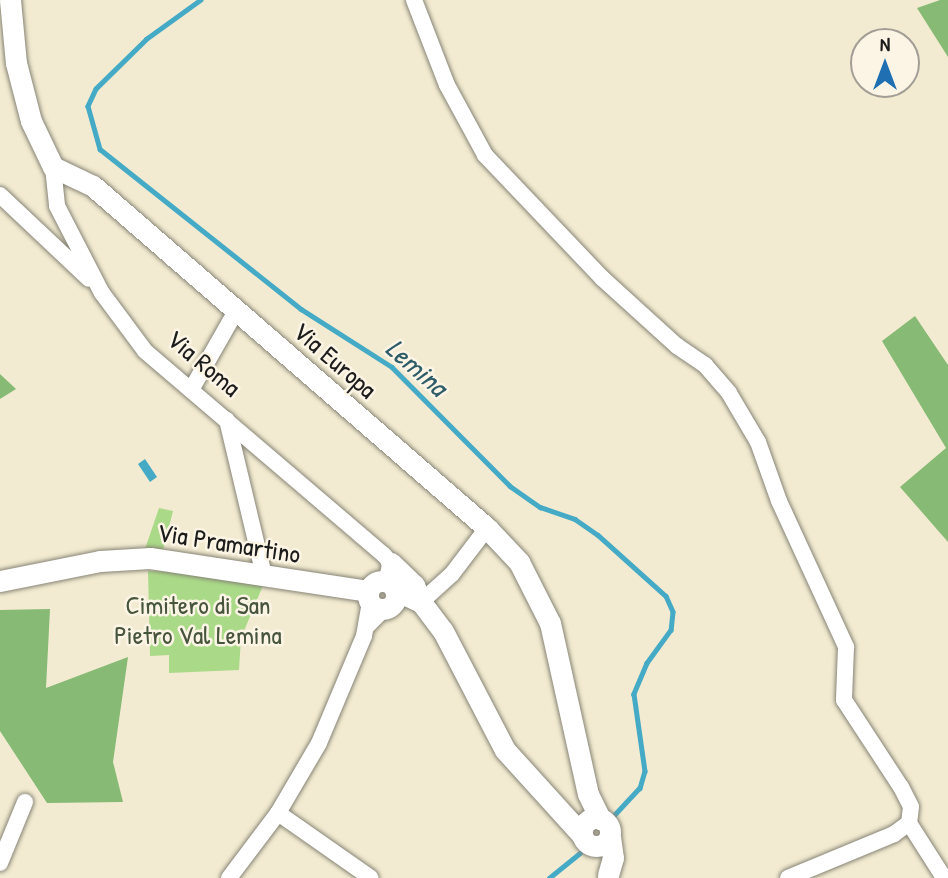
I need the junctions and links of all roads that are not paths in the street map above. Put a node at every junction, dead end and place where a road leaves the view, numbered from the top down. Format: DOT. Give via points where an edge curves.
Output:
graph roads {
  1 [pos="10,0"];
  2 [pos="414,0"];
  3 [pos="53,167"];
  4 [pos="0,195"];
  5 [pos="102,293"];
  6 [pos="236,311"];
  7 [pos="191,390"];
  8 [pos="228,420"];
  9 [pos="487,528"];
  10 [pos="264,575"];
  11 [pos="0,581"];
  12 [pos="383,587"];
  13 [pos="431,616"];
  14 [pos="25,802"];
  15 [pos="278,813"];
  16 [pos="909,823"];
  17 [pos="588,829"];
  18 [pos="0,863"];
  19 [pos="609,876"];
  20 [pos="229,878"];
  21 [pos="371,878"];
  22 [pos="788,878"];
  23 [pos="944,878"];
  1 -- 3 [label="street" via="16,63 31,121"];
  2 -- 16 [label="street" via="447,85 485,155 617,292 705,365 735,403 758,442 779,501 846,647 844,700 901,787 911,807"];
  3 -- 5 [label="street, Via Roma" via="57,206"];
  3 -- 6 [label="street, Via Europa" via="93,186"];
  4 -- 5 [label="street"];
  5 -- 7 [label="street, Via Roma" via="145,351"];
  6 -- 7 [label="street"];
  6 -- 9 [label="street, Via Europa"];
  7 -- 8 [label="street, Via Roma"];
  8 -- 10 [label="street"];
  8 -- 12 [label="street, Via Roma"];
  9 -- 13 [label="street" via="452,574"];
  9 -- 17 [label="street, Via Europa" via="519,562 543,603 588,794"];
  10 -- 11 [label="street, Via Pramartino" via="212,564 134,558"];
  10 -- 12 [label="street, Via Pramartino"];
  12 -- 13 [label="street, Via Pramartino"];
  12 -- 13 [label="street" via="414,585"];
  12 -- 15 [label="street" via="319,743"];
  13 -- 17 [label="street" via="505,750"];
  14 -- 18 [label="street"];
  15 -- 20 [label="street"];
  15 -- 21 [label="street"];
  16 -- 22 [label="street" via="894,834"];
  16 -- 23 [label="street"];
  17 -- 19 [label="street"];
}
